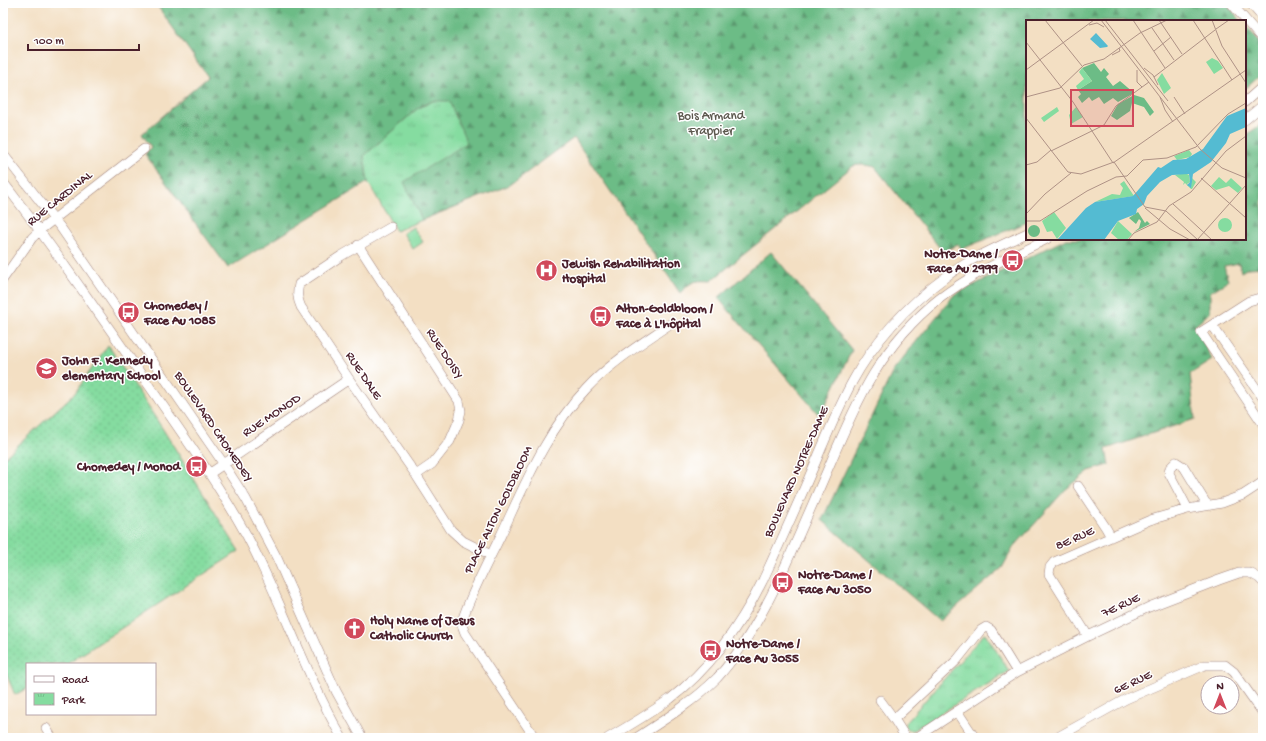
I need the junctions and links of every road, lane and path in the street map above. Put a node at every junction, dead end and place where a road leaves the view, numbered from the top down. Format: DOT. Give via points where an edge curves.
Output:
graph roads {
  1 [pos="1231,3"];
  2 [pos="1250,3"];
  3 [pos="1263,18"];
  4 [pos="1246,20"];
  5 [pos="1246,20"];
  6 [pos="1263,40"];
  7 [pos="1263,86"];
  8 [pos="1246,101"];
  9 [pos="1263,105"];
  10 [pos="1246,119"];
  11 [pos="144,149"];
  12 [pos="3,154"];
  13 [pos="3,182"];
  14 [pos="54,218"];
  15 [pos="391,227"];
  16 [pos="40,230"];
  17 [pos="1026,234"];
  18 [pos="1045,240"];
  19 [pos="358,245"];
  20 [pos="3,279"];
  21 [pos="1263,297"];
  22 [pos="670,324"];
  23 [pos="1212,325"];
  24 [pos="349,379"];
  25 [pos="1252,384"];
  26 [pos="1242,392"];
  27 [pos="1263,398"];
  28 [pos="1263,424"];
  29 [pos="224,464"];
  30 [pos="209,474"];
  31 [pos="416,475"];
  32 [pos="1263,482"];
  33 [pos="1078,486"];
  34 [pos="1207,505"];
  35 [pos="1188,509"];
  36 [pos="1111,537"];
  37 [pos="491,555"];
  38 [pos="1263,582"];
  39 [pos="1088,636"];
  40 [pos="1017,672"];
  41 [pos="880,700"];
  42 [pos="957,711"];
  43 [pos="1263,713"];
  44 [pos="894,719"];
  45 [pos="46,728"];
  46 [pos="52,738"];
  47 [pos="342,738"];
  48 [pos="362,738"];
  49 [pos="535,738"];
  50 [pos="608,738"];
  51 [pos="636,738"];
  52 [pos="906,738"];
  53 [pos="916,738"];
  54 [pos="975,738"];
  55 [pos="1056,738"];
  1 -- 4 [label="street"];
  2 -- 3 [label="street"];
  5 -- 6 [label="street"];
  7 -- 8 [label="street"];
  9 -- 10 [label="street"];
  11 -- 14 [label="street, RUE CARDINAL"];
  12 -- 14 [label="street, BOULEVARD CHOMEDEY"];
  13 -- 16 [label="street"];
  14 -- 16 [label="street, RUE CARDINAL"];
  14 -- 29 [label="street, BOULEVARD CHOMEDEY"];
  15 -- 19 [label="street, RUE DALE"];
  16 -- 20 [label="street, RUE CARDINAL"];
  16 -- 30 [label="street"];
  17 -- 50 [label="street, BOULEVARD NOTRE-DAME" via="947,276 906,310 887,330 850,386 763,580 735,630 688,684"];
  18 -- 51 [label="street, BOULEVARD NOTRE-DAME" via="960,284 927,310 898,339 874,372 855,407 781,575 748,636 727,666 705,689 678,711"];
  19 -- 24 [label="street, RUE DALE" via="299,284 297,292 301,307"];
  19 -- 31 [label="street, RUE DOISY" via="459,401 461,411 450,441 432,464"];
  21 -- 23 [label="street" via="1249,301"];
  22 -- 37 [label="street, PLACE ALTON GOLDBLOOM" via="600,375 566,412 547,442"];
  23 -- 25 [label="street"];
  23 -- 26 [label="street" via="1201,332"];
  24 -- 29 [label="street, RUE MONOD"];
  24 -- 31 [label="street, RUE DALE"];
  25 -- 26 [label="street"];
  25 -- 27 [label="street"];
  26 -- 28 [label="street"];
  29 -- 30 [label="street, RUE MONOD"];
  29 -- 48 [label="street, BOULEVARD CHOMEDEY" via="271,546 334,686"];
  30 -- 47 [label="street" via="251,545 314,686"];
  31 -- 37 [label="street, RUE DALE" via="455,534 468,544"];
  32 -- 34 [label="street, 8E RUE" via="1243,495 1222,503"];
  33 -- 36 [label="street"];
  34 -- 35 [label="street, 8E RUE"];
  34 -- 35 [label="street" via="1184,467 1176,462 1169,473"];
  35 -- 36 [label="street, 8E RUE" via="1150,520"];
  36 -- 39 [label="street, 8E RUE" via="1054,562 1050,567 1049,574"];
  37 -- 49 [label="street, PLACE ALTON GOLDBLOOM" via="465,610 462,627"];
  38 -- 39 [label="street, 7E RUE" via="1250,573 1239,573 1149,607"];
  39 -- 40 [label="street, 7E RUE"];
  40 -- 42 [label="street, 7E RUE"];
  40 -- 44 [label="street" via="991,630 986,628 981,630 957,660"];
  41 -- 44 [label="street"];
  42 -- 53 [label="street, 7E RUE"];
  42 -- 54 [label="street"];
  43 -- 55 [label="street, 6E RUE" via="1234,672 1225,665 1205,665 1126,699"];
  44 -- 52 [label="street"];
  45 -- 46 [label="street"];
}
